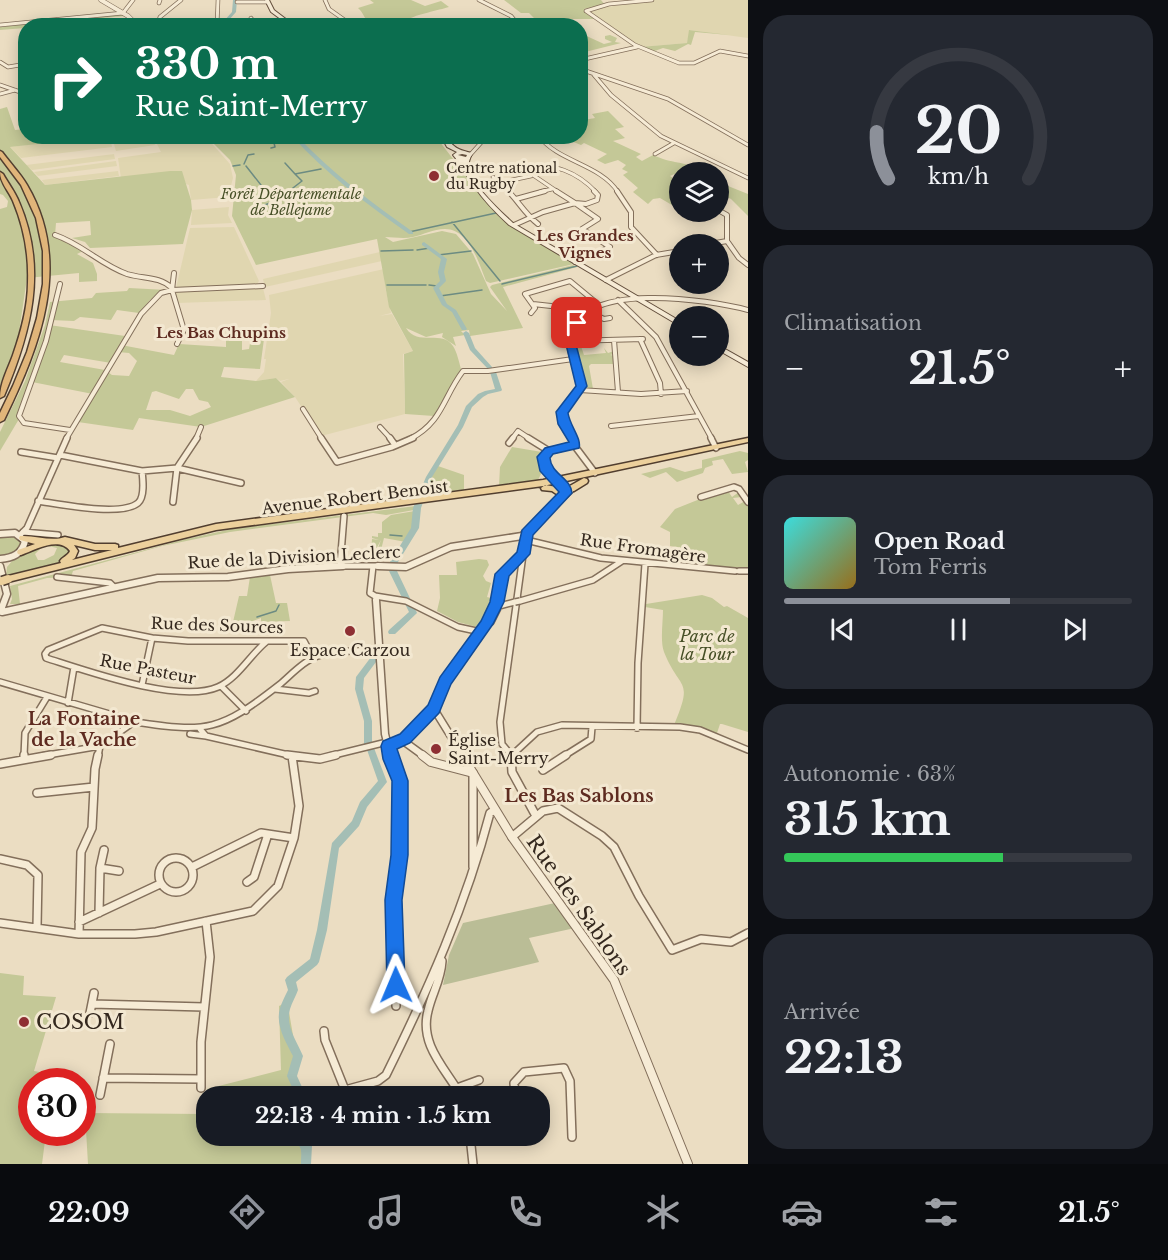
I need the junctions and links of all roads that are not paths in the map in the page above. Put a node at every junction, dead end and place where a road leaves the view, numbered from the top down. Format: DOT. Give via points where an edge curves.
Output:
graph roads {
  1 [pos="101,0"];
  2 [pos="132,0"];
  3 [pos="181,0"];
  4 [pos="218,0"];
  5 [pos="325,0"];
  6 [pos="479,0"];
  7 [pos="652,0"];
  8 [pos="267,1"];
  9 [pos="237,2"];
  10 [pos="123,13"];
  11 [pos="37,15"];
  12 [pos="34,18"];
  13 [pos="72,18"];
  14 [pos="129,18"];
  15 [pos="161,18"];
  16 [pos="217,18"];
  17 [pos="282,18"];
  18 [pos="341,18"];
  19 [pos="513,18"];
  20 [pos="18,23"];
  21 [pos="0,25"];
  22 [pos="635,48"];
  23 [pos="652,54"];
  24 [pos="748,56"];
  25 [pos="588,58"];
  26 [pos="0,62"];
  27 [pos="18,65"];
  28 [pos="588,72"];
  29 [pos="594,75"];
  30 [pos="0,85"];
  31 [pos="17,91"];
  32 [pos="0,94"];
  33 [pos="674,143"];
  34 [pos="451,144"];
  35 [pos="480,144"];
  36 [pos="543,144"];
  37 [pos="748,145"];
  38 [pos="0,153"];
  39 [pos="655,154"];
  40 [pos="463,155"];
  41 [pos="0,174"];
  42 [pos="531,176"];
  43 [pos="493,177"];
  44 [pos="748,178"];
  45 [pos="500,184"];
  46 [pos="479,188"];
  47 [pos="552,189"];
  48 [pos="516,199"];
  49 [pos="575,203"];
  50 [pos="529,218"];
  51 [pos="538,224"];
  52 [pos="514,225"];
  53 [pos="55,234"];
  54 [pos="729,244"];
  55 [pos="669,252"];
  56 [pos="657,255"];
  57 [pos="575,261"];
  58 [pos="748,265"];
  59 [pos="174,273"];
  60 [pos="606,280"];
  61 [pos="60,284"];
  62 [pos="263,286"];
  63 [pos="172,289"];
  64 [pos="638,299"];
  65 [pos="618,300"];
  66 [pos="533,304"];
  67 [pos="599,305"];
  68 [pos="551,306"];
  69 [pos="748,310"];
  70 [pos="588,311"];
  71 [pos="531,313"];
  72 [pos="669,317"];
  73 [pos="610,318"];
  74 [pos="614,340"];
  75 [pos="570,341"];
  76 [pos="177,344"];
  77 [pos="729,354"];
  78 [pos="573,359"];
  79 [pos="748,365"];
  80 [pos="580,390"];
  81 [pos="687,391"];
  82 [pos="618,392"];
  83 [pos="661,394"];
  84 [pos="0,396"];
  85 [pos="303,409"];
  86 [pos="699,416"];
  87 [pos="0,420"];
  88 [pos="611,426"];
  89 [pos="201,427"];
  90 [pos="380,427"];
  91 [pos="70,430"];
  92 [pos="518,431"];
  93 [pos="748,440"];
  94 [pos="509,443"];
  95 [pos="395,445"];
  96 [pos="574,445"];
  97 [pos="748,445"];
  98 [pos="717,450"];
  99 [pos="549,451"];
  100 [pos="21,452"];
  101 [pos="59,457"];
  102 [pos="177,468"];
  103 [pos="142,471"];
  104 [pos="595,473"];
  105 [pos="241,483"];
  106 [pos="557,487"];
  107 [pos="701,497"];
  108 [pos="748,500"];
  109 [pos="38,501"];
  110 [pos="173,502"];
  111 [pos="420,502"];
  112 [pos="344,516"];
  113 [pos="0,532"];
  114 [pos="22,535"];
  115 [pos="58,535"];
  116 [pos="525,537"];
  117 [pos="136,546"];
  118 [pos="21,552"];
  119 [pos="524,554"];
  120 [pos="13,557"];
  121 [pos="0,559"];
  122 [pos="622,561"];
  123 [pos="645,564"];
  124 [pos="371,565"];
  125 [pos="0,566"];
  126 [pos="341,566"];
  127 [pos="748,571"];
  128 [pos="57,577"];
  129 [pos="3,580"];
  130 [pos="93,581"];
  131 [pos="114,586"];
  132 [pos="95,590"];
  133 [pos="375,598"];
  134 [pos="2,609"];
  135 [pos="15,609"];
  136 [pos="486,624"];
  137 [pos="481,632"];
  138 [pos="152,638"];
  139 [pos="266,642"];
  140 [pos="379,650"];
  141 [pos="45,654"];
  142 [pos="313,658"];
  143 [pos="74,667"];
  144 [pos="0,682"];
  145 [pos="142,685"];
  146 [pos="221,686"];
  147 [pos="275,689"];
  148 [pos="315,691"];
  149 [pos="47,697"];
  150 [pos="68,703"];
  151 [pos="434,709"];
  152 [pos="246,711"];
  153 [pos="132,722"];
  154 [pos="592,726"];
  155 [pos="638,728"];
  156 [pos="200,729"];
  157 [pos="190,734"];
  158 [pos="206,736"];
  159 [pos="402,740"];
  160 [pos="388,744"];
  161 [pos="100,746"];
  162 [pos="748,750"];
  163 [pos="511,755"];
  164 [pos="292,756"];
  165 [pos="24,758"];
  166 [pos="0,764"];
  167 [pos="543,770"];
  168 [pos="473,773"];
  169 [pos="94,787"];
  170 [pos="37,793"];
  171 [pos="495,810"];
  172 [pos="536,816"];
  173 [pos="268,834"];
  174 [pos="512,837"];
  175 [pos="294,838"];
  176 [pos="104,850"];
  177 [pos="0,859"];
  178 [pos="192,867"];
  179 [pos="100,868"];
  180 [pos="118,872"];
  181 [pos="473,873"];
  182 [pos="247,882"];
  183 [pos="160,884"];
  184 [pos="99,913"];
  185 [pos="206,921"];
  186 [pos="79,922"];
  187 [pos="0,923"];
  188 [pos="37,927"];
  189 [pos="748,933"];
  190 [pos="79,934"];
  191 [pos="672,950"];
  192 [pos="442,959"];
  193 [pos="94,993"];
  194 [pos="92,1004"];
  195 [pos="396,1006"];
  196 [pos="204,1007"];
  197 [pos="90,1013"];
  198 [pos="324,1031"];
  199 [pos="110,1044"];
  200 [pos="103,1078"];
  201 [pos="479,1080"];
  202 [pos="341,1086"];
  203 [pos="366,1086"];
  204 [pos="456,1086"];
  205 [pos="462,1086"];
  206 [pos="514,1086"];
  207 [pos="100,1095"];
  208 [pos="572,1137"];
  209 [pos="472,1146"];
  210 [pos="473,1164"];
  211 [pos="688,1164"];
  1 -- 10 [label="street"];
  2 -- 10 [label="street"];
  3 -- 15 [label="street"];
  4 -- 16 [label="street"];
  5 -- 18 [label="street" via="329,9"];
  6 -- 19 [label="street"];
  7 -- 22 [label="street" via="609,4 585,11"];
  8 -- 9 [label="street"];
  8 -- 17 [label="main road"];
  10 -- 13 [label="street"];
  10 -- 14 [label="street"];
  11 -- 12 [label="street"];
  20 -- 21 [label="street"];
  22 -- 23 [label="street"];
  22 -- 25 [label="street"];
  23 -- 24 [label="street" via="688,64 720,51"];
  26 -- 27 [label="street" via="8,67"];
  28 -- 29 [label="street"];
  29 -- 33 [label="street" via="611,95"];
  29 -- 37 [label="street" via="670,99"];
  30 -- 31 [label="street"];
  31 -- 32 [label="street"];
  33 -- 39 [label="street"];
  33 -- 44 [label="street"];
  34 -- 40 [label="main road"];
  35 -- 40 [label="street"];
  36 -- 56 [label="street" via="614,184 631,212 631,227"];
  38 -- 87 [label="highway" via="24,184 37,212 48,275 33,351"];
  40 -- 46 [label="main road" via="466,171"];
  41 -- 84 [label="highway" via="26,226 33,276 24,336"];
  42 -- 45 [label="street"];
  42 -- 47 [label="street"];
  42 -- 49 [label="street" via="527,171 535,166 556,167 598,195 594,202"];
  43 -- 45 [label="street"];
  45 -- 46 [label="street"];
  45 -- 48 [label="street"];
  46 -- 52 [label="main road"];
  47 -- 48 [label="street"];
  47 -- 49 [label="street"];
  48 -- 50 [label="street"];
  49 -- 50 [label="street"];
  49 -- 57 [label="street" via="598,219 582,229 609,247"];
  50 -- 51 [label="street"];
  50 -- 52 [label="street"];
  52 -- 57 [label="main road"];
  53 -- 63 [label="street" via="77,242 123,272 165,281"];
  54 -- 58 [label="street"];
  55 -- 56 [label="street"];
  56 -- 60 [label="street"];
  57 -- 60 [label="main road"];
  59 -- 63 [label="street"];
  60 -- 64 [label="main road"];
  61 -- 91 [label="street" via="46,341 19,416 24,423"];
  62 -- 63 [label="street"];
  63 -- 76 [label="street" via="184,330"];
  63 -- 91 [label="street" via="161,293 141,314"];
  64 -- 65 [label="street"];
  64 -- 69 [label="street" via="722,303"];
  64 -- 72 [label="main road"];
  65 -- 67 [label="street"];
  65 -- 81 [label="street" via="656,337"];
  66 -- 67 [label="street" via="523,294 572,279"];
  66 -- 68 [label="street"];
  66 -- 71 [label="street" via="536,308"];
  67 -- 70 [label="street"];
  70 -- 73 [label="street"];
  70 -- 75 [label="street" via="572,329"];
  74 -- 75 [label="street"];
  74 -- 82 [label="street"];
  74 -- 83 [label="street" via="641,339"];
  75 -- 78 [label="street"];
  77 -- 79 [label="main road"];
  78 -- 80 [label="street"];
  78 -- 95 [label="street" via="463,371 438,417 423,433"];
  80 -- 82 [label="street"];
  80 -- 96 [label="street" via="562,412"];
  81 -- 83 [label="street"];
  81 -- 86 [label="street"];
  82 -- 83 [label="street"];
  85 -- 95 [label="street" via="337,462"];
  86 -- 88 [label="street"];
  86 -- 98 [label="street"];
  89 -- 102 [label="street"];
  90 -- 95 [label="street"];
  91 -- 101 [label="street"];
  92 -- 94 [label="street"];
  92 -- 99 [label="street"];
  93 -- 98 [label="main road"];
  96 -- 99 [label="street"];
  96 -- 104 [label="street"];
  97 -- 98 [label="main road"];
  98 -- 104 [label="main road"];
  98 -- 106 [label="main road"];
  99 -- 106 [label="street" via="543,457 544,468"];
  100 -- 101 [label="street"];
  101 -- 103 [label="street"];
  101 -- 109 [label="street"];
  102 -- 103 [label="street"];
  102 -- 105 [label="street"];
  102 -- 110 [label="street"];
  103 -- 109 [label="street" via="141,499 137,504 103,508"];
  104 -- 106 [label="main road"];
  106 -- 111 [label="main road, Avenue Robert Benoist"];
  106 -- 116 [label="street"];
  107 -- 108 [label="street" via="734,487"];
  109 -- 114 [label="street"];
  111 -- 117 [label="main road, Avenue Robert Benoist" via="236,523"];
  111 -- 129 [label="main road, Avenue Robert Benoist" via="216,530"];
  112 -- 126 [label="street"];
  113 -- 114 [label="street"];
  114 -- 115 [label="street"];
  114 -- 117 [label="main road" via="32,541 57,538 104,548"];
  114 -- 118 [label="street"];
  116 -- 119 [label="street"];
  116 -- 122 [label="street, Rue Fromagère"];
  116 -- 124 [label="street, Rue de la Division Leclerc" via="451,547 400,567"];
  117 -- 129 [label="main road, Avenue Robert Benoist"];
  118 -- 120 [label="street"];
  118 -- 129 [label="main road" via="56,542 70,544 74,551 61,563"];
  119 -- 136 [label="street" via="502,574 497,602"];
  119 -- 163 [label="street" via="500,722 502,744"];
  120 -- 121 [label="street"];
  120 -- 129 [label="street" via="5,567"];
  122 -- 123 [label="street, Rue Fromagère"];
  122 -- 136 [label="street" via="590,581 499,606"];
  123 -- 127 [label="street, Rue Fromagère"];
  123 -- 155 [label="street"];
  124 -- 126 [label="street, Rue de la Division Leclerc"];
  124 -- 133 [label="street" via="370,593"];
  125 -- 129 [label="street"];
  126 -- 131 [label="street, Rue de la Division Leclerc" via="236,577 158,578"];
  128 -- 130 [label="street"];
  129 -- 134 [label="street"];
  130 -- 131 [label="street"];
  130 -- 132 [label="street"];
  131 -- 132 [label="street, Rue de la Division Leclerc"];
  132 -- 135 [label="street, Rue de la Division Leclerc"];
  133 -- 137 [label="street" via="408,602 458,627"];
  133 -- 140 [label="street"];
  134 -- 135 [label="street, Rue de la Division Leclerc"];
  134 -- 135 [label="street"];
  136 -- 137 [label="street"];
  137 -- 151 [label="street" via="445,682"];
  138 -- 139 [label="street, Rue des Sources"];
  138 -- 141 [label="street, Rue des Sources" via="102,628"];
  138 -- 145 [label="street"];
  139 -- 142 [label="street, Rue des Sources" via="304,641"];
  139 -- 146 [label="street"];
  140 -- 142 [label="street"];
  140 -- 160 [label="street"];
  141 -- 143 [label="street, Rue Pasteur" via="46,658"];
  142 -- 147 [label="street"];
  143 -- 145 [label="street, Rue Pasteur"];
  143 -- 150 [label="street"];
  144 -- 149 [label="street"];
  145 -- 146 [label="street, Rue Pasteur" via="201,693"];
  146 -- 152 [label="street"];
  147 -- 148 [label="street"];
  147 -- 152 [label="street"];
  149 -- 150 [label="street"];
  149 -- 165 [label="street" via="27,727"];
  150 -- 153 [label="street"];
  151 -- 159 [label="street"];
  151 -- 168 [label="street, Rue des Sablons"];
  152 -- 156 [label="street"];
  153 -- 156 [label="street"];
  153 -- 161 [label="street"];
  154 -- 155 [label="street"];
  154 -- 163 [label="street" via="546,728"];
  154 -- 167 [label="street" via="591,739"];
  155 -- 162 [label="street" via="700,730"];
  156 -- 158 [label="street"];
  157 -- 158 [label="street"];
  158 -- 164 [label="street"];
  159 -- 160 [label="street"];
  159 -- 168 [label="street" via="431,762"];
  160 -- 164 [label="street" via="320,759"];
  160 -- 195 [label="street" via="400,781 400,855 393,900"];
  161 -- 165 [label="street"];
  161 -- 169 [label="street"];
  163 -- 172 [label="street" via="512,772"];
  164 -- 175 [label="street" via="299,806"];
  165 -- 166 [label="street"];
  168 -- 171 [label="street, Rue des Sablons"];
  168 -- 181 [label="street"];
  169 -- 170 [label="street"];
  169 -- 186 [label="street" via="92,828 81,852"];
  171 -- 174 [label="street, Rue des Sablons"];
  171 -- 181 [label="street" via="490,813"];
  172 -- 174 [label="street"];
  172 -- 191 [label="street" via="549,808 558,808 609,842"];
  173 -- 175 [label="street"];
  173 -- 178 [label="street" via="261,833"];
  173 -- 182 [label="street" via="254,877"];
  174 -- 211 [label="street, Rue des Sablons" via="614,980"];
  175 -- 185 [label="street" via="278,886 267,898 253,911"];
  176 -- 179 [label="street"];
  177 -- 188 [label="street" via="35,869"];
  178 -- 183 [label="street" via="193,878 186,888 174,892"];
  178 -- 183 [label="street" via="185,860 169,861 160,869"];
  179 -- 180 [label="street"];
  179 -- 184 [label="street"];
  181 -- 192 [label="street"];
  183 -- 184 [label="street"];
  184 -- 186 [label="street"];
  185 -- 190 [label="street" via="156,932"];
  185 -- 196 [label="street" via="210,957"];
  186 -- 190 [label="street"];
  187 -- 188 [label="street"];
  188 -- 190 [label="street"];
  189 -- 191 [label="street" via="731,942 701,939"];
  192 -- 203 [label="street" via="385,1076"];
  192 -- 204 [label="street" via="442,975 426,1020 428,1044"];
  193 -- 194 [label="street"];
  194 -- 196 [label="street"];
  194 -- 197 [label="street"];
  196 -- 200 [label="street" via="201,1083"];
  198 -- 202 [label="street"];
  199 -- 200 [label="street"];
  200 -- 207 [label="street"];
  201 -- 205 [label="street"];
  206 -- 208 [label="street" via="524,1072 564,1068 570,1081"];
  209 -- 210 [label="street"];
}
